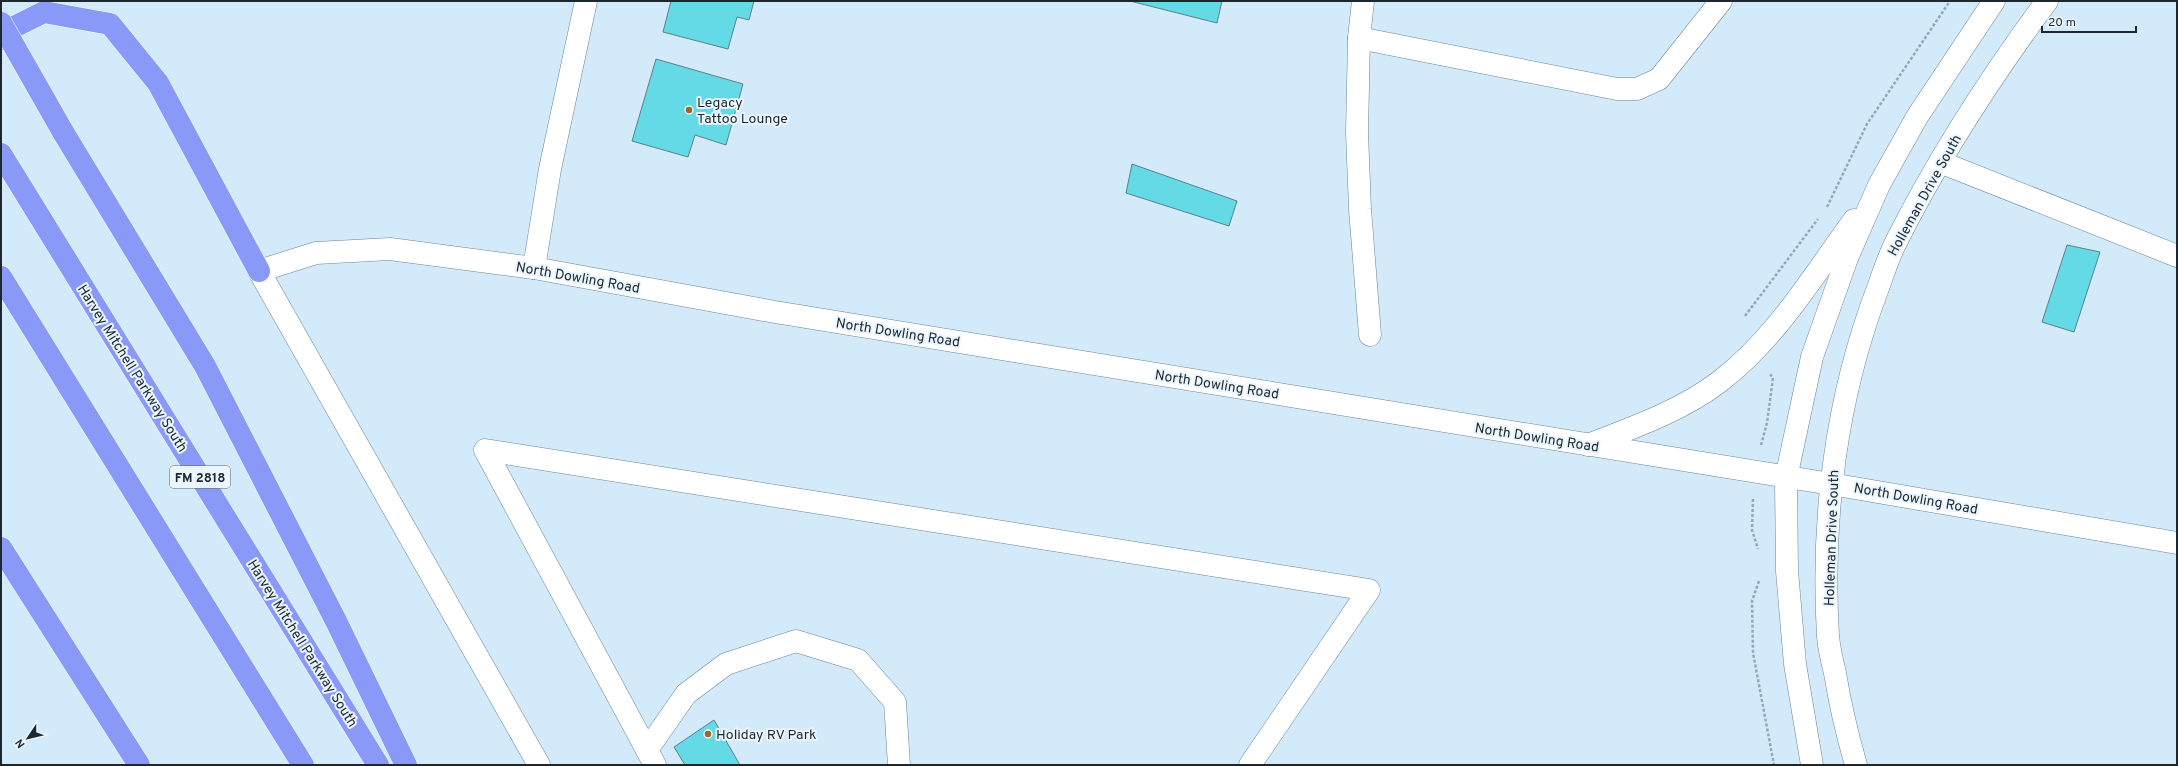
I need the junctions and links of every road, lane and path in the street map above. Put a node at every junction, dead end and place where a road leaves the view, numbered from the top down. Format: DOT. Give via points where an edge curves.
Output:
graph roads {
  1 [pos="586,1"];
  2 [pos="1363,1"];
  3 [pos="1721,1"];
  4 [pos="1994,1"];
  5 [pos="2047,1"];
  6 [pos="1,23"];
  7 [pos="1359,38"];
  8 [pos="1,39"];
  9 [pos="1,154"];
  10 [pos="1940,162"];
  11 [pos="1879,185"];
  12 [pos="2177,256"];
  13 [pos="534,268"];
  14 [pos="258,271"];
  15 [pos="1,277"];
  16 [pos="1370,335"];
  17 [pos="1586,445"];
  18 [pos="1786,478"];
  19 [pos="1831,484"];
  20 [pos="2177,542"];
  21 [pos="1,548"];
  22 [pos="651,757"];
  23 [pos="139,765"];
  24 [pos="303,765"];
  25 [pos="378,765"];
  26 [pos="406,765"];
  27 [pos="538,765"];
  28 [pos="899,765"];
  29 [pos="1250,765"];
  30 [pos="1812,765"];
  31 [pos="1856,765"];
  1 -- 13 [label="street" via="550,169"];
  2 -- 7 [label="street"];
  3 -- 7 [label="street" via="1659,80 1637,89 1617,89"];
  4 -- 11 [label="street" via="1917,117"];
  5 -- 10 [label="street, Holleman Drive South" via="2016,44"];
  6 -- 26 [label="highway, bridge" via="63,132 205,366 336,621"];
  7 -- 16 [label="street" via="1357,133"];
  8 -- 14 [label="highway" via="8,30 44,12 110,24 158,83"];
  9 -- 25 [label="highway, Harvey Mitchell Parkway South / FM 2818"];
  10 -- 12 [label="street"];
  10 -- 19 [label="street, Holleman Drive South" via="1894,247 1863,327 1844,399"];
  11 -- 17 [label="street" via="1765,340 1718,382 1659,417"];
  11 -- 18 [label="street" via="1847,258 1812,357"];
  13 -- 14 [label="street, North Dowling Road" via="390,249 316,254"];
  13 -- 17 [label="street, North Dowling Road" via="775,312"];
  14 -- 27 [label="street"];
  15 -- 24 [label="highway"];
  17 -- 18 [label="street, North Dowling Road"];
  18 -- 19 [label="street, North Dowling Road"];
  18 -- 30 [label="street" via="1787,571 1795,664"];
  19 -- 20 [label="street, North Dowling Road"];
  19 -- 31 [label="street, Holleman Drive South" via="1828,638 1842,717"];
  21 -- 23 [label="highway"];
  22 -- 28 [label="street" via="686,694 726,664 796,641 858,660 895,702"];
  22 -- 29 [label="street" via="484,450 1369,590"];
}
